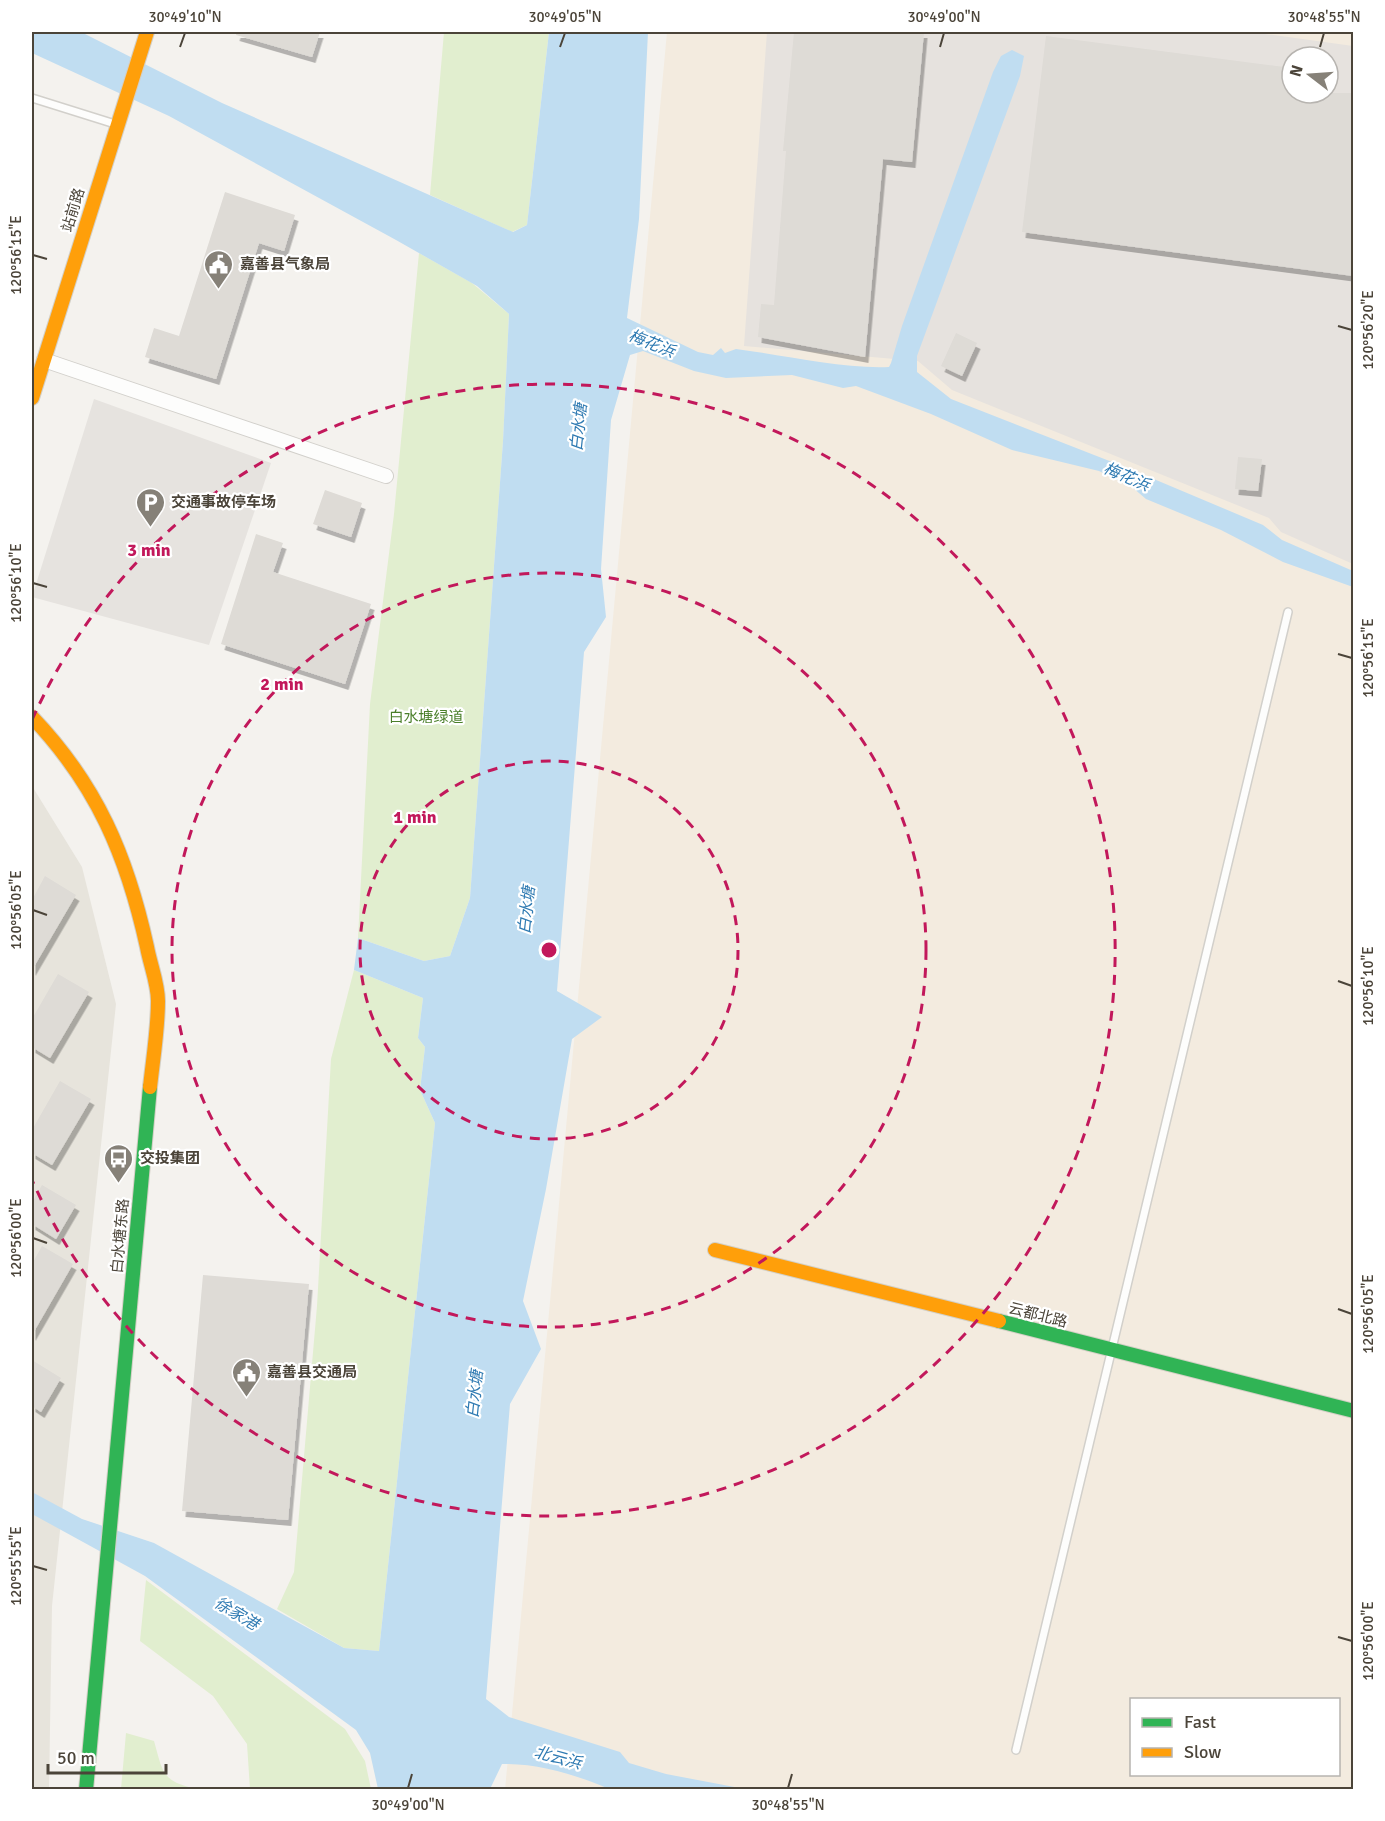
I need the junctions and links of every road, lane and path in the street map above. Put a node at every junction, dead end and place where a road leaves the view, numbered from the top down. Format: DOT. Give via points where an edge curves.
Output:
graph roads {
  1 [pos="145,38"];
  2 [pos="32,98"];
  3 [pos="117,125"];
  4 [pos="44,360"];
  5 [pos="32,398"];
  6 [pos="386,476"];
  7 [pos="1288,612"];
  8 [pos="32,717"];
  9 [pos="715,1250"];
  10 [pos="1110,1350"];
  11 [pos="1353,1411"];
  12 [pos="1016,1750"];
  13 [pos="86,1790"];
  1 -- 3 [label="street, 站前路"];
  2 -- 3 [label="lane"];
  3 -- 4 [label="street, 站前路"];
  4 -- 5 [label="street, 站前路"];
  4 -- 6 [label="street"];
  7 -- 10 [label="lane"];
  8 -- 13 [label="street, 白水塘东路" via="57,742 112,830 138,910 158,999"];
  9 -- 10 [label="street, 云都北路"];
  10 -- 11 [label="street, 云都北路"];
  10 -- 12 [label="lane"];
}
